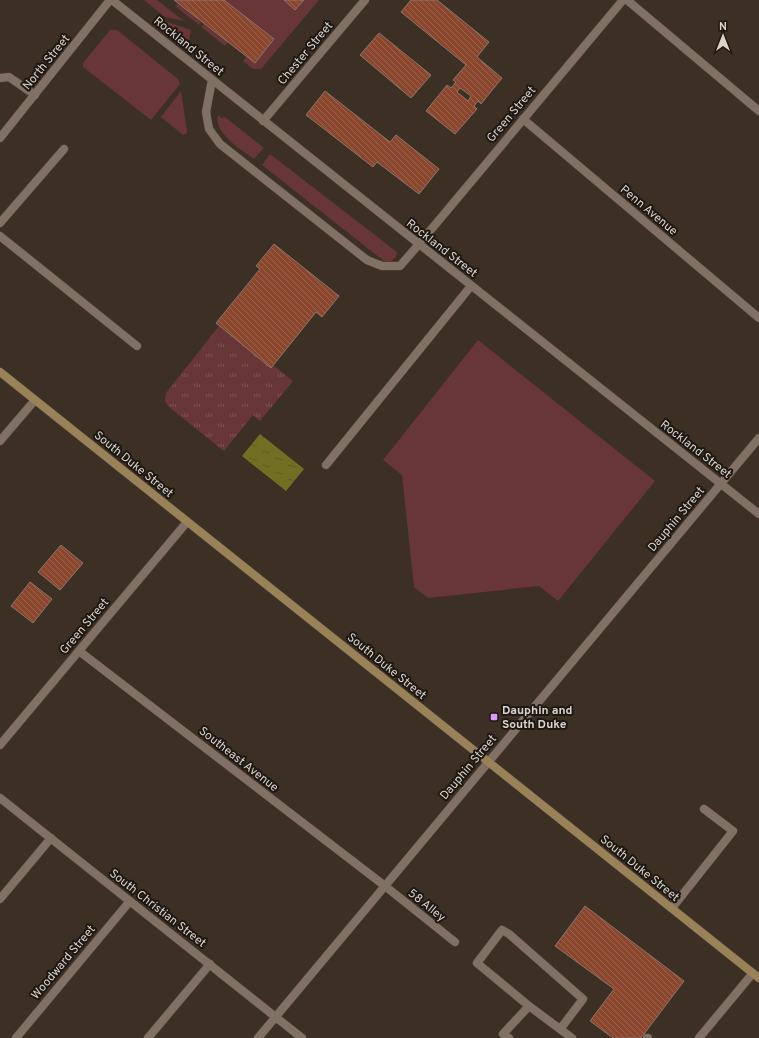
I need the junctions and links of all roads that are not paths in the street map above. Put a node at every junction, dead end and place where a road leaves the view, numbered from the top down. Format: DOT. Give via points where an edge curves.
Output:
graph roads {
  1 [pos="111,0"];
  2 [pos="365,0"];
  3 [pos="623,0"];
  4 [pos="627,0"];
  5 [pos="0,78"];
  6 [pos="212,80"];
  7 [pos="34,95"];
  8 [pos="759,111"];
  9 [pos="523,119"];
  10 [pos="263,121"];
  11 [pos="0,138"];
  12 [pos="64,149"];
  13 [pos="0,223"];
  14 [pos="0,236"];
  15 [pos="419,244"];
  16 [pos="471,286"];
  17 [pos="759,318"];
  18 [pos="137,346"];
  19 [pos="0,372"];
  20 [pos="34,400"];
  21 [pos="759,438"];
  22 [pos="0,441"];
  23 [pos="326,465"];
  24 [pos="721,484"];
  25 [pos="759,514"];
  26 [pos="187,522"];
  27 [pos="79,650"];
  28 [pos="0,745"];
  29 [pos="489,762"];
  30 [pos="0,798"];
  31 [pos="704,809"];
  32 [pos="51,838"];
  33 [pos="385,886"];
  34 [pos="0,899"];
  35 [pos="130,901"];
  36 [pos="672,908"];
  37 [pos="455,942"];
  38 [pos="210,964"];
  39 [pos="756,976"];
  40 [pos="529,1006"];
  41 [pos="276,1017"];
  42 [pos="560,1028"];
  43 [pos="16,1038"];
  44 [pos="148,1038"];
  45 [pos="258,1038"];
  46 [pos="302,1038"];
  47 [pos="509,1038"];
  48 [pos="572,1038"];
  49 [pos="699,1038"];
  1 -- 6 [label="street, Rockland Street"];
  1 -- 7 [label="street, North Street"];
  2 -- 10 [label="street, Chester Street"];
  3 -- 9 [label="street, Green Street"];
  4 -- 8 [label="street"];
  5 -- 7 [label="street" via="9,77"];
  6 -- 10 [label="street, Rockland Street"];
  6 -- 15 [label="street, Green Street" via="206,112 209,129 220,144 367,260 382,266 400,266"];
  7 -- 11 [label="street, North Street"];
  9 -- 15 [label="street, Green Street"];
  9 -- 17 [label="street, Penn Avenue"];
  10 -- 15 [label="street, Rockland Street"];
  12 -- 13 [label="street"];
  14 -- 18 [label="street"];
  15 -- 16 [label="street, Rockland Street"];
  16 -- 23 [label="street"];
  16 -- 24 [label="street, Rockland Street"];
  19 -- 20 [label="main road, South Duke Street"];
  20 -- 22 [label="street"];
  20 -- 26 [label="main road, South Duke Street"];
  21 -- 24 [label="street, Dauphin Street"];
  24 -- 25 [label="street, Rockland Street"];
  24 -- 29 [label="street, Dauphin Street"];
  26 -- 27 [label="street, Green Street"];
  26 -- 29 [label="main road, South Duke Street"];
  27 -- 28 [label="street, Green Street"];
  27 -- 33 [label="street, Southeast Avenue"];
  29 -- 33 [label="street, Dauphin Street"];
  29 -- 36 [label="main road, South Duke Street"];
  30 -- 32 [label="street, South Christian Street"];
  31 -- 36 [label="street" via="733,831"];
  32 -- 34 [label="street"];
  32 -- 35 [label="street, South Christian Street"];
  33 -- 37 [label="street, 58 Alley"];
  33 -- 41 [label="street, Dauphin Street"];
  35 -- 38 [label="street, South Christian Street"];
  35 -- 43 [label="street, Woodward Street"];
  36 -- 39 [label="main road, South Duke Street"];
  38 -- 41 [label="street, South Christian Street"];
  38 -- 44 [label="street"];
  39 -- 49 [label="street"];
  40 -- 42 [label="street"];
  40 -- 42 [label="street" via="478,963 502,930 583,999"];
  40 -- 47 [label="street" via="503,1034"];
  41 -- 45 [label="street, Dauphin Street"];
  41 -- 46 [label="street, South Christian Street"];
  42 -- 48 [label="street"];
}
